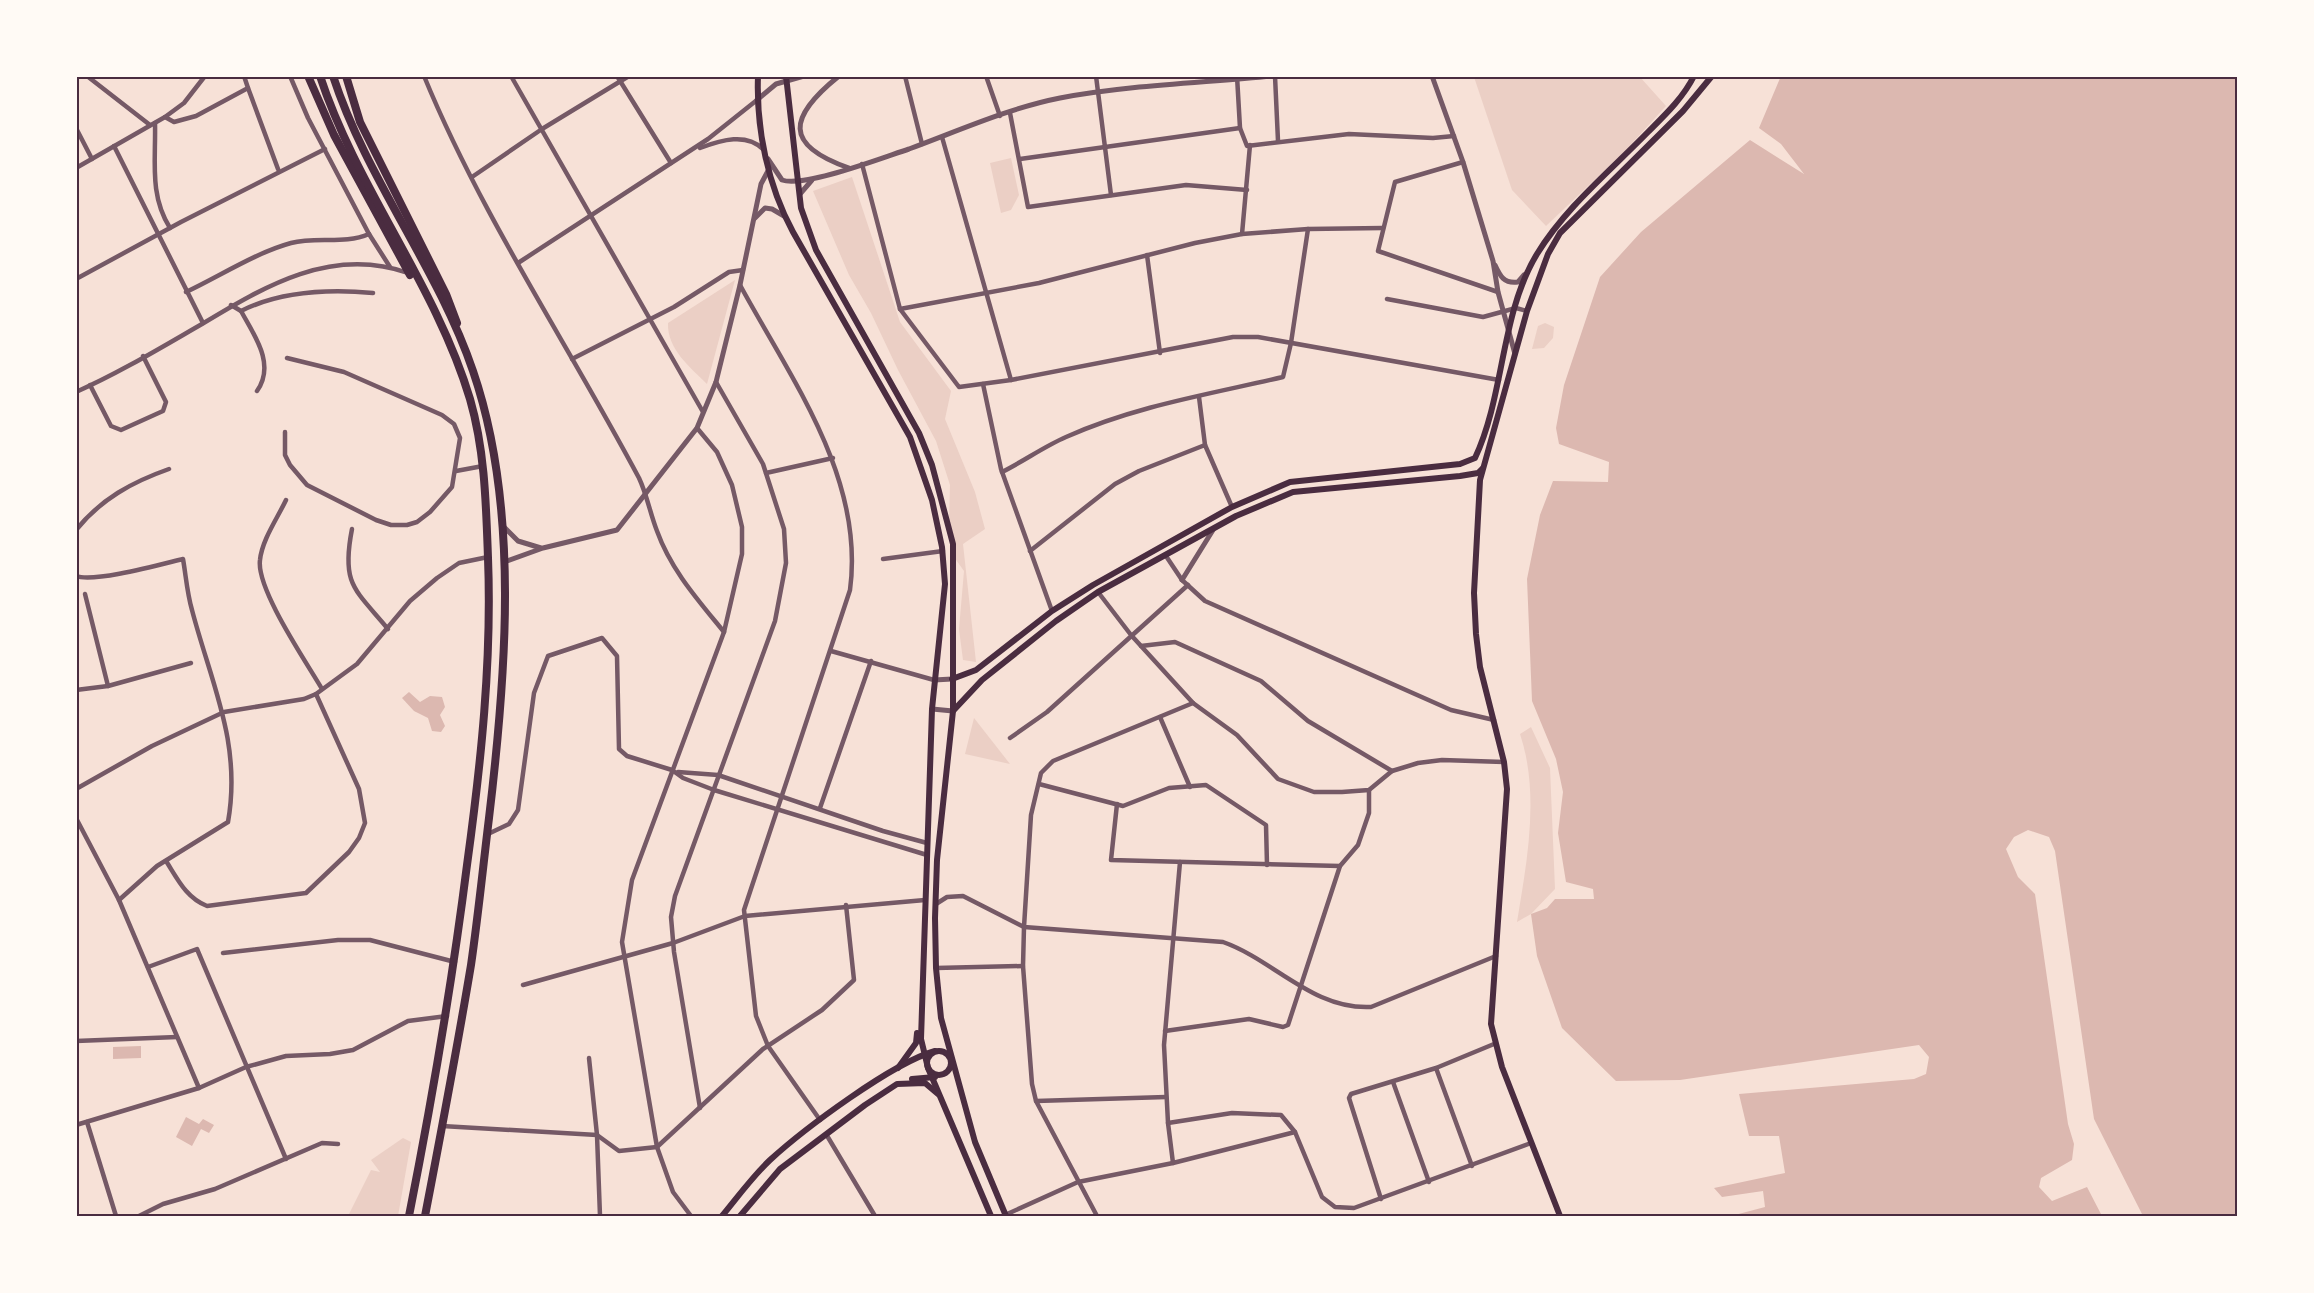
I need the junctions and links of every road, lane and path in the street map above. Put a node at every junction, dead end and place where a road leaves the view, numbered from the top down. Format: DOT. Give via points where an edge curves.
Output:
graph roads {
  1 [pos="87,76"];
  2 [pos="206,76"];
  3 [pos="244,76"];
  4 [pos="290,76"];
  5 [pos="308,76"];
  6 [pos="320,76"];
  7 [pos="333,76"];
  8 [pos="346,76"];
  9 [pos="424,76"];
  10 [pos="511,76"];
  11 [pos="617,76"];
  12 [pos="629,76"];
  13 [pos="758,76"];
  14 [pos="804,76"];
  15 [pos="839,76"];
  16 [pos="905,76"];
  17 [pos="986,76"];
  18 [pos="1095,76"];
  19 [pos="1274,76"];
  20 [pos="1432,76"];
  21 [pos="787,78"];
  22 [pos="1237,78"];
  23 [pos="1710,78"];
  24 [pos="1210,79"];
  25 [pos="1693,79"];
  26 [pos="620,83"];
  27 [pos="248,88"];
  28 [pos="1704,89"];
  29 [pos="1098,93"];
  30 [pos="758,100"];
  31 [pos="1010,113"];
  32 [pos="1000,116"];
  33 [pos="165,117"];
  34 [pos="153,124"];
  35 [pos="76,128"];
  36 [pos="1240,128"];
  37 [pos="543,129"];
  38 [pos="1454,136"];
  39 [pos="942,137"];
  40 [pos="1278,141"];
  41 [pos="922,144"];
  42 [pos="1250,145"];
  43 [pos="114,146"];
  44 [pos="1103,147"];
  45 [pos="325,149"];
  46 [pos="688,152"];
  47 [pos="92,159"];
  48 [pos="768,159"];
  49 [pos="1020,159"];
  50 [pos="1463,162"];
  51 [pos="671,163"];
  52 [pos="862,164"];
  53 [pos="769,167"];
  54 [pos="76,168"];
  55 [pos="849,168"];
  56 [pos="278,169"];
  57 [pos="472,177"];
  58 [pos="818,178"];
  59 [pos="798,182"];
  60 [pos="1247,190"];
  61 [pos="800,194"];
  62 [pos="1112,195"];
  63 [pos="784,216"];
  64 [pos="590,217"];
  65 [pos="754,219"];
  66 [pos="170,228"];
  67 [pos="1383,228"];
  68 [pos="1308,229"];
  69 [pos="160,234"];
  70 [pos="369,234"];
  71 [pos="1242,234"];
  72 [pos="394,246"];
  73 [pos="1148,255"];
  74 [pos="1493,261"];
  75 [pos="518,263"];
  76 [pos="1530,266"];
  77 [pos="390,267"];
  78 [pos="744,270"];
  79 [pos="408,273"];
  80 [pos="76,279"];
  81 [pos="740,285"];
  82 [pos="186,292"];
  83 [pos="986,292"];
  84 [pos="1498,292"];
  85 [pos="373,293"];
  86 [pos="1388,299"];
  87 [pos="231,305"];
  88 [pos="1516,308"];
  89 [pos="900,309"];
  90 [pos="241,311"];
  91 [pos="1502,311"];
  92 [pos="1527,311"];
  93 [pos="649,317"];
  94 [pos="439,322"];
  95 [pos="203,323"];
  96 [pos="1509,334"];
  97 [pos="1291,343"];
  98 [pos="1160,353"];
  99 [pos="143,356"];
  100 [pos="1515,356"];
  101 [pos="287,358"];
  102 [pos="572,359"];
  103 [pos="473,370"];
  104 [pos="1011,380"];
  105 [pos="1499,380"];
  106 [pos="716,382"];
  107 [pos="983,384"];
  108 [pos="90,385"];
  109 [pos="257,391"];
  110 [pos="76,392"];
  111 [pos="1199,397"];
  112 [pos="703,412"];
  113 [pos="697,428"];
  114 [pos="285,432"];
  115 [pos="1205,445"];
  116 [pos="833,458"];
  117 [pos="1464,463"];
  118 [pos="484,466"];
  119 [pos="1484,467"];
  120 [pos="170,470"];
  121 [pos="456,471"];
  122 [pos="1002,472"];
  123 [pos="766,473"];
  124 [pos="1478,473"];
  125 [pos="1480,480"];
  126 [pos="647,494"];
  127 [pos="286,500"];
  128 [pos="1232,507"];
  129 [pos="500,520"];
  130 [pos="352,529"];
  131 [pos="76,530"];
  132 [pos="1214,530"];
  133 [pos="1160,547"];
  134 [pos="543,548"];
  135 [pos="943,551"];
  136 [pos="1030,551"];
  137 [pos="1166,555"];
  138 [pos="488,557"];
  139 [pos="883,560"];
  140 [pos="504,562"];
  141 [pos="76,576"];
  142 [pos="1182,579"];
  143 [pos="1093,585"];
  144 [pos="1188,585"];
  145 [pos="1098,592"];
  146 [pos="85,594"];
  147 [pos="1052,611"];
  148 [pos="388,629"];
  149 [pos="724,632"];
  150 [pos="1131,635"];
  151 [pos="1141,646"];
  152 [pos="831,651"];
  153 [pos="871,661"];
  154 [pos="192,663"];
  155 [pos="952,679"];
  156 [pos="934,680"];
  157 [pos="108,686"];
  158 [pos="322,689"];
  159 [pos="76,690"];
  160 [pos="316,694"];
  161 [pos="1193,703"];
  162 [pos="932,709"];
  163 [pos="954,711"];
  164 [pos="224,712"];
  165 [pos="1160,717"];
  166 [pos="1494,720"];
  167 [pos="1010,738"];
  168 [pos="1504,762"];
  169 [pos="672,770"];
  170 [pos="1392,771"];
  171 [pos="678,772"];
  172 [pos="718,775"];
  173 [pos="1038,784"];
  174 [pos="1190,787"];
  175 [pos="76,789"];
  176 [pos="714,790"];
  177 [pos="1369,790"];
  178 [pos="782,796"];
  179 [pos="1116,804"];
  180 [pos="777,807"];
  181 [pos="820,808"];
  182 [pos="76,818"];
  183 [pos="487,835"];
  184 [pos="927,843"];
  185 [pos="927,855"];
  186 [pos="166,861"];
  187 [pos="1180,862"];
  188 [pos="1267,865"];
  189 [pos="1340,866"];
  190 [pos="119,900"];
  191 [pos="925,900"];
  192 [pos="936,904"];
  193 [pos="846,906"];
  194 [pos="745,916"];
  195 [pos="1024,927"];
  196 [pos="1174,938"];
  197 [pos="673,943"];
  198 [pos="223,954"];
  199 [pos="624,956"];
  200 [pos="1496,956"];
  201 [pos="455,962"];
  202 [pos="1023,966"];
  203 [pos="148,967"];
  204 [pos="936,968"];
  205 [pos="523,985"];
  206 [pos="1301,988"];
  207 [pos="920,1011"];
  208 [pos="447,1016"];
  209 [pos="1166,1031"];
  210 [pos="177,1037"];
  211 [pos="76,1041"];
  212 [pos="1494,1044"];
  213 [pos="768,1046"];
  214 [pos="935,1051"];
  215 [pos="923,1054"];
  216 [pos="589,1058"];
  217 [pos="950,1060"];
  218 [pos="246,1067"];
  219 [pos="928,1068"];
  220 [pos="1436,1068"];
  221 [pos="897,1069"];
  222 [pos="942,1076"];
  223 [pos="932,1077"];
  224 [pos="1393,1082"];
  225 [pos="897,1084"];
  226 [pos="198,1088"];
  227 [pos="940,1096"];
  228 [pos="1166,1097"];
  229 [pos="1036,1101"];
  230 [pos="700,1108"];
  231 [pos="821,1121"];
  232 [pos="87,1122"];
  233 [pos="1167,1123"];
  234 [pos="76,1125"];
  235 [pos="442,1126"];
  236 [pos="1295,1132"];
  237 [pos="826,1134"];
  238 [pos="597,1136"];
  239 [pos="1531,1143"];
  240 [pos="338,1144"];
  241 [pos="657,1147"];
  242 [pos="286,1159"];
  243 [pos="1173,1163"];
  244 [pos="1472,1166"];
  245 [pos="1078,1182"];
  246 [pos="1429,1182"];
  247 [pos="1381,1199"];
  248 [pos="116,1216"];
  249 [pos="139,1216"];
  250 [pos="409,1216"];
  251 [pos="425,1216"];
  252 [pos="600,1216"];
  253 [pos="691,1216"];
  254 [pos="722,1216"];
  255 [pos="740,1216"];
  256 [pos="875,1216"];
  257 [pos="991,1216"];
  258 [pos="1006,1216"];
  259 [pos="1097,1216"];
  260 [pos="1560,1216"];
  1 -- 34 [label="street"];
  2 -- 33 [label="street" via="184,103"];
  3 -- 27 [label="street"];
  4 -- 45 [label="street"];
  5 -- 72 [label="highway" via="334,135"];
  6 -- 94 [label="highway" via="360,168"];
  7 -- 103 [label="highway" via="352,126 451,318"];
  8 -- 103 [label="highway" via="360,122 446,294"];
  9 -- 57 [label="street"];
  10 -- 37 [label="street"];
  11 -- 26 [label="street"];
  12 -- 26 [label="street"];
  13 -- 30 [label="main road"];
  14 -- 21 [label="street"];
  15 -- 55 [label="street" via="803,111 800,132 810,150"];
  16 -- 41 [label="street"];
  17 -- 32 [label="street"];
  18 -- 29 [label="street"];
  19 -- 22 [label="street"];
  19 -- 40 [label="street"];
  20 -- 38 [label="street"];
  21 -- 30 [label="street"];
  21 -- 59 [label="main road"];
  22 -- 24 [label="street"];
  22 -- 36 [label="street"];
  23 -- 28 [label="main road"];
  24 -- 29 [label="street"];
  25 -- 28 [label="main road" via="1697,88"];
  25 -- 76 [label="main road" via="1677,102 1556,228"];
  26 -- 37 [label="street"];
  26 -- 51 [label="street"];
  27 -- 33 [label="street" via="183,121"];
  27 -- 56 [label="street"];
  28 -- 92 [label="main road" via="1560,233"];
  29 -- 31 [label="street"];
  29 -- 44 [label="street"];
  30 -- 46 [label="street"];
  30 -- 48 [label="main road"];
  31 -- 32 [label="street"];
  31 -- 49 [label="street"];
  32 -- 39 [label="street"];
  33 -- 34 [label="street"];
  34 -- 43 [label="street"];
  34 -- 66 [label="street" via="154,185 160,210"];
  35 -- 47 [label="street"];
  36 -- 42 [label="street" via="1247,146"];
  36 -- 44 [label="street"];
  37 -- 57 [label="street"];
  37 -- 64 [label="street"];
  38 -- 40 [label="street" via="1348,134"];
  38 -- 50 [label="street"];
  39 -- 41 [label="street"];
  39 -- 83 [label="street"];
  40 -- 42 [label="street"];
  41 -- 52 [label="street"];
  42 -- 60 [label="street"];
  43 -- 47 [label="street"];
  43 -- 69 [label="street"];
  44 -- 49 [label="street"];
  44 -- 62 [label="street"];
  45 -- 66 [label="street"];
  45 -- 70 [label="street"];
  46 -- 48 [label="street" via="747,139 759,144"];
  46 -- 51 [label="street"];
  47 -- 54 [label="street"];
  48 -- 53 [label="main road"];
  48 -- 59 [label="street" via="780,178"];
  49 -- 62 [label="street" via="1028,207"];
  50 -- 67 [label="street" via="1395,182"];
  50 -- 74 [label="street"];
  51 -- 64 [label="street"];
  52 -- 55 [label="street"];
  52 -- 89 [label="street"];
  53 -- 63 [label="main road"];
  53 -- 65 [label="street"];
  55 -- 58 [label="street"];
  57 -- 75 [label="street"];
  58 -- 59 [label="street"];
  58 -- 61 [label="street"];
  59 -- 61 [label="main road"];
  60 -- 62 [label="street" via="1186,185"];
  60 -- 71 [label="street"];
  61 -- 155 [label="main road" via="816,250 919,433 932,465 953,544"];
  63 -- 65 [label="street" via="765,208"];
  63 -- 135 [label="main road" via="910,436 922,466"];
  64 -- 75 [label="street"];
  64 -- 93 [label="street"];
  65 -- 78 [label="street"];
  66 -- 69 [label="street"];
  67 -- 68 [label="street"];
  67 -- 84 [label="street" via="1378,251"];
  68 -- 71 [label="street"];
  68 -- 97 [label="street"];
  69 -- 80 [label="street"];
  69 -- 82 [label="street"];
  70 -- 77 [label="street"];
  70 -- 82 [label="street" via="355,239 311,239 289,244"];
  71 -- 73 [label="street"];
  72 -- 77 [label="street" via="397,256"];
  72 -- 79 [label="highway"];
  73 -- 83 [label="street" via="1040,283"];
  73 -- 98 [label="street"];
  74 -- 76 [label="street" via="1501,277 1512,282 1522,279"];
  74 -- 84 [label="street"];
  75 -- 102 [label="street"];
  76 -- 88 [label="main road"];
  77 -- 79 [label="street"];
  77 -- 87 [label="street" via="348,265 312,269 275,282"];
  78 -- 81 [label="street"];
  78 -- 93 [label="street" via="729,272 674,307"];
  79 -- 94 [label="highway"];
  81 -- 106 [label="street"];
  81 -- 116 [label="street"];
  82 -- 95 [label="street"];
  83 -- 89 [label="street"];
  83 -- 104 [label="street"];
  84 -- 91 [label="street"];
  85 -- 90 [label="street" via="304,294 264,301"];
  86 -- 91 [label="street" via="1483,317"];
  87 -- 90 [label="street"];
  87 -- 95 [label="street"];
  88 -- 91 [label="street"];
  88 -- 92 [label="street"];
  88 -- 96 [label="main road"];
  89 -- 107 [label="street" via="959,387"];
  90 -- 109 [label="street" via="264,356 263,383"];
  91 -- 96 [label="street"];
  92 -- 100 [label="main road"];
  93 -- 102 [label="street"];
  93 -- 112 [label="street"];
  94 -- 118 [label="highway" via="469,398"];
  95 -- 99 [label="street"];
  96 -- 100 [label="street"];
  96 -- 105 [label="main road"];
  97 -- 98 [label="street" via="1233,337"];
  97 -- 105 [label="street"];
  97 -- 111 [label="street" via="1283,377"];
  98 -- 104 [label="street"];
  99 -- 108 [label="street"];
  99 -- 108 [label="street" via="166,402 164,411 121,430 111,426"];
  100 -- 119 [label="main road"];
  101 -- 121 [label="street" via="344,372 442,415 454,424 460,438"];
  102 -- 126 [label="street"];
  103 -- 129 [label="highway" via="491,441"];
  104 -- 107 [label="street"];
  105 -- 117 [label="main road" via="1478,453"];
  106 -- 112 [label="street"];
  106 -- 123 [label="street"];
  107 -- 122 [label="street"];
  108 -- 110 [label="street"];
  111 -- 115 [label="street"];
  111 -- 122 [label="street" via="1159,405 1086,429"];
  112 -- 113 [label="street"];
  113 -- 126 [label="street"];
  113 -- 149 [label="street" via="717,452 732,485 742,526 738,579"];
  114 -- 121 [label="street" via="285,455 307,484 332,500 391,525 417,522 430,512 452,487"];
  115 -- 128 [label="street"];
  115 -- 136 [label="street" via="1115,484"];
  116 -- 123 [label="street"];
  116 -- 152 [label="street" via="845,498 854,561 850,590"];
  117 -- 124 [label="main road"];
  117 -- 128 [label="main road" via="1290,482"];
  118 -- 121 [label="street"];
  118 -- 138 [label="highway"];
  119 -- 124 [label="main road"];
  119 -- 125 [label="main road"];
  120 -- 131 [label="street" via="137,481 110,497"];
  122 -- 136 [label="street"];
  123 -- 172 [label="street" via="784,529 786,563 775,621"];
  124 -- 125 [label="main road"];
  124 -- 132 [label="main road" via="1293,492 1236,516"];
  125 -- 166 [label="main road" via="1475,613 1480,667"];
  126 -- 134 [label="street" via="617,530"];
  126 -- 149 [label="street" via="657,531 674,566"];
  127 -- 158 [label="street" via="262,551 260,571 282,620"];
  128 -- 133 [label="main road"];
  129 -- 134 [label="street" via="518,541"];
  129 -- 140 [label="highway"];
  130 -- 148 [label="street" via="350,580"];
  132 -- 137 [label="main road"];
  132 -- 142 [label="street"];
  133 -- 137 [label="street"];
  133 -- 143 [label="main road"];
  134 -- 140 [label="street"];
  135 -- 139 [label="street"];
  135 -- 156 [label="main road" via="945,584"];
  136 -- 147 [label="street"];
  137 -- 142 [label="street"];
  137 -- 145 [label="main road"];
  138 -- 148 [label="street" via="452,566 410,601"];
  138 -- 201 [label="highway" via="490,600 483,723"];
  140 -- 183 [label="highway" via="502,675"];
  141 -- 164 [label="street" via="101,576 183,559 191,609"];
  142 -- 144 [label="street"];
  143 -- 145 [label="street"];
  143 -- 147 [label="main road"];
  144 -- 150 [label="street"];
  144 -- 166 [label="street" via="1205,601 1430,701"];
  145 -- 150 [label="street"];
  145 -- 163 [label="main road" via="982,680"];
  146 -- 157 [label="street"];
  147 -- 155 [label="main road" via="976,670"];
  148 -- 158 [label="street" via="357,664"];
  149 -- 169 [label="street"];
  150 -- 151 [label="street"];
  150 -- 167 [label="street" via="1047,712"];
  151 -- 161 [label="street"];
  151 -- 170 [label="street" via="1175,642 1261,681 1308,721"];
  152 -- 153 [label="street"];
  152 -- 178 [label="street"];
  153 -- 156 [label="street"];
  153 -- 181 [label="street"];
  154 -- 157 [label="street"];
  155 -- 156 [label="street"];
  155 -- 163 [label="main road"];
  156 -- 162 [label="main road"];
  157 -- 159 [label="street"];
  158 -- 160 [label="street"];
  160 -- 164 [label="street"];
  160 -- 186 [label="street" via="359,789 363,807 365,823 349,852 306,893 207,906 188,894"];
  161 -- 165 [label="street"];
  161 -- 177 [label="street" via="1237,735 1278,779 1314,792"];
  162 -- 163 [label="street"];
  162 -- 184 [label="main road"];
  163 -- 192 [label="main road" via="937,860"];
  164 -- 175 [label="street" via="152,746"];
  164 -- 186 [label="street" via="234,791 228,822"];
  165 -- 173 [label="street" via="1053,761 1041,773"];
  165 -- 174 [label="street"];
  166 -- 168 [label="main road"];
  168 -- 170 [label="street" via="1442,760"];
  168 -- 200 [label="main road" via="1507,789"];
  169 -- 171 [label="street"];
  169 -- 183 [label="street" via="627,756 619,749 616,656 602,638 584,642 548,656 534,693 518,810 509,824"];
  169 -- 199 [label="street" via="632,880 622,942"];
  170 -- 177 [label="street"];
  171 -- 172 [label="street"];
  171 -- 176 [label="street" via="683,778"];
  172 -- 176 [label="street"];
  172 -- 178 [label="street"];
  173 -- 179 [label="street"];
  173 -- 195 [label="street" via="1031,815"];
  174 -- 179 [label="street" via="1169,788 1123,806"];
  174 -- 188 [label="street" via="1206,785 1266,825"];
  176 -- 180 [label="street"];
  176 -- 197 [label="street" via="675,896 671,917"];
  177 -- 189 [label="street" via="1369,813 1358,845"];
  178 -- 180 [label="street"];
  178 -- 181 [label="street"];
  179 -- 187 [label="street" via="1110,860"];
  180 -- 185 [label="street"];
  180 -- 194 [label="street"];
  181 -- 184 [label="street"];
  182 -- 190 [label="street"];
  183 -- 235 [label="highway" via="471,964"];
  184 -- 185 [label="main road"];
  185 -- 191 [label="main road"];
  186 -- 190 [label="street"];
  187 -- 188 [label="street"];
  187 -- 196 [label="street"];
  188 -- 189 [label="street"];
  189 -- 206 [label="street"];
  190 -- 203 [label="street"];
  191 -- 193 [label="street"];
  191 -- 207 [label="main road"];
  192 -- 195 [label="street" via="947,897 963,896"];
  192 -- 204 [label="main road"];
  193 -- 194 [label="street"];
  193 -- 213 [label="street" via="854,980 810,1019"];
  194 -- 197 [label="street"];
  194 -- 213 [label="street" via="756,1016"];
  195 -- 196 [label="street"];
  195 -- 202 [label="street"];
  196 -- 206 [label="street" via="1223,942 1240,948"];
  196 -- 209 [label="street"];
  197 -- 199 [label="street"];
  197 -- 230 [label="street"];
  198 -- 201 [label="street" via="338,940 370,940"];
  199 -- 205 [label="street"];
  199 -- 241 [label="street"];
  200 -- 206 [label="street" via="1371,1007 1353,1008"];
  200 -- 212 [label="main road" via="1491,1024"];
  201 -- 208 [label="highway"];
  202 -- 204 [label="street"];
  202 -- 229 [label="street"];
  203 -- 210 [label="street"];
  203 -- 218 [label="street" via="197,949"];
  204 -- 217 [label="main road" via="943,1035"];
  206 -- 209 [label="street" via="1288,1025 1283,1027 1249,1019"];
  207 -- 215 [label="main road"];
  207 -- 221 [label="main road" via="916,1042"];
  208 -- 218 [label="street" via="408,1021 352,1050 286,1056"];
  208 -- 250 [label="highway"];
  209 -- 228 [label="street"];
  210 -- 211 [label="street"];
  210 -- 226 [label="street"];
  212 -- 220 [label="street"];
  212 -- 239 [label="main road"];
  213 -- 230 [label="street"];
  213 -- 231 [label="street"];
  214 -- 215 [label="main road"];
  214 -- 217 [label="main road"];
  214 -- 219 [label="main road" via="927,1060"];
  215 -- 219 [label="main road"];
  215 -- 221 [label="main road"];
  216 -- 238 [label="street"];
  217 -- 222 [label="main road" via="950,1069"];
  217 -- 258 [label="main road" via="975,1142"];
  218 -- 226 [label="street"];
  218 -- 242 [label="street"];
  219 -- 222 [label="main road"];
  219 -- 223 [label="main road"];
  220 -- 224 [label="street"];
  220 -- 244 [label="street"];
  221 -- 231 [label="main road"];
  222 -- 223 [label="main road"];
  223 -- 225 [label="main road"];
  223 -- 227 [label="main road"];
  224 -- 246 [label="street"];
  224 -- 247 [label="street" via="1349,1098"];
  225 -- 227 [label="main road" via="925,1083"];
  225 -- 237 [label="main road"];
  226 -- 232 [label="street"];
  227 -- 257 [label="main road"];
  228 -- 229 [label="street"];
  228 -- 233 [label="street"];
  229 -- 245 [label="street"];
  230 -- 241 [label="street"];
  231 -- 254 [label="main road" via="769,1161"];
  232 -- 234 [label="street"];
  232 -- 248 [label="street"];
  233 -- 236 [label="street" via="1232,1113 1281,1115"];
  233 -- 243 [label="street"];
  235 -- 238 [label="street"];
  235 -- 251 [label="highway"];
  236 -- 243 [label="street"];
  236 -- 247 [label="street" via="1322,1197 1335,1207 1354,1208"];
  237 -- 255 [label="main road" via="780,1169"];
  237 -- 256 [label="street"];
  238 -- 241 [label="street" via="619,1151"];
  238 -- 252 [label="street"];
  239 -- 244 [label="street"];
  239 -- 260 [label="main road"];
  240 -- 242 [label="street" via="322,1143"];
  241 -- 253 [label="street" via="673,1192"];
  242 -- 249 [label="street"];
  243 -- 245 [label="street"];
  244 -- 246 [label="street"];
  245 -- 258 [label="street"];
  245 -- 259 [label="street"];
  246 -- 247 [label="street"];
}
